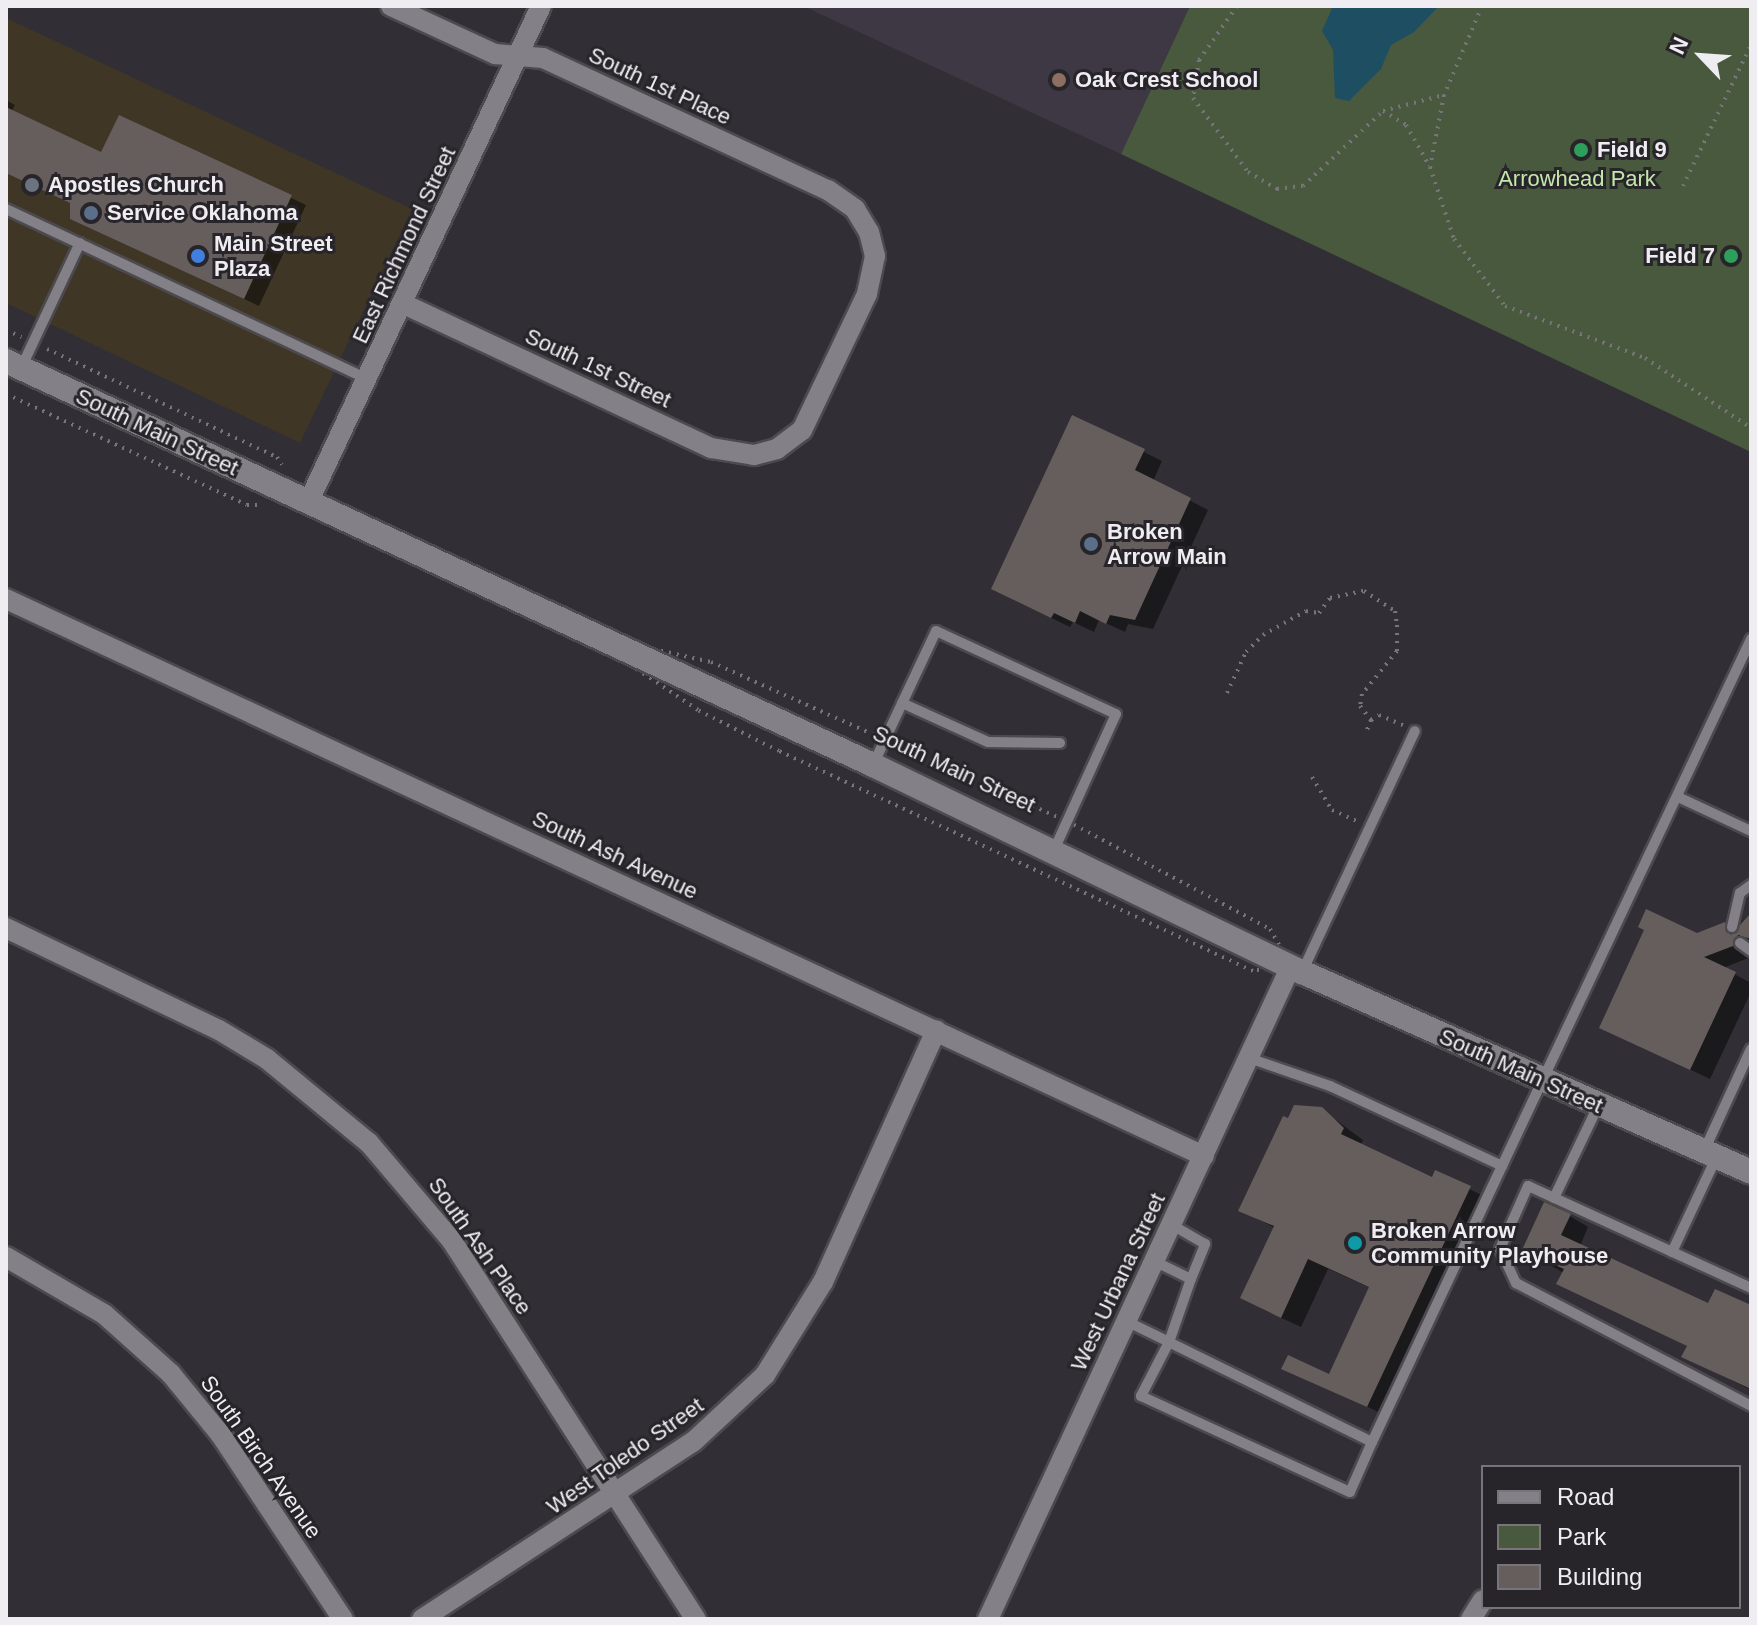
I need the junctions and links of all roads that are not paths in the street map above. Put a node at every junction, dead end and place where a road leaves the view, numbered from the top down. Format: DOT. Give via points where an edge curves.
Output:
graph roads {
  1 [pos="391,6"];
  2 [pos="541,6"];
  3 [pos="518,56"];
  4 [pos="6,209"];
  5 [pos="80,243"];
  6 [pos="403,304"];
  7 [pos="13,365"];
  8 [pos="367,379"];
  9 [pos="777,449"];
  10 [pos="308,503"];
  11 [pos="6,599"];
  12 [pos="1751,639"];
  13 [pos="902,703"];
  14 [pos="1415,731"];
  15 [pos="1060,743"];
  16 [pos="873,765"];
  17 [pos="1678,797"];
  18 [pos="1751,831"];
  19 [pos="1053,852"];
  20 [pos="1751,885"];
  21 [pos="1732,927"];
  22 [pos="6,928"];
  23 [pos="1740,943"];
  24 [pos="1751,951"];
  25 [pos="1297,969"];
  26 [pos="936,1030"];
  27 [pos="1751,1049"];
  28 [pos="1249,1058"];
  29 [pos="1545,1082"];
  30 [pos="1598,1105"];
  31 [pos="1710,1154"];
  32 [pos="1204,1156"];
  33 [pos="1502,1166"];
  34 [pos="1751,1172"];
  35 [pos="1554,1198"];
  36 [pos="1171,1224"];
  37 [pos="1672,1252"];
  38 [pos="6,1257"];
  39 [pos="1154,1261"];
  40 [pos="1191,1279"];
  41 [pos="1751,1288"];
  42 [pos="1126,1321"];
  43 [pos="1169,1342"];
  44 [pos="1751,1406"];
  45 [pos="1372,1442"];
  46 [pos="615,1495"];
  47 [pos="343,1619"];
  48 [pos="422,1619"];
  49 [pos="696,1619"];
  50 [pos="988,1619"];
  1 -- 3 [label="street, South 1st Place" via="495,54"];
  2 -- 3 [label="street, East Richmond Street"];
  3 -- 6 [label="street, East Richmond Street"];
  3 -- 9 [label="street, South 1st Place" via="543,58 828,190 855,209 875,256 867,294 802,430"];
  4 -- 5 [label="lane"];
  5 -- 7 [label="lane" via="33,342"];
  5 -- 8 [label="lane"];
  6 -- 8 [label="street, East Richmond Street"];
  6 -- 9 [label="street, South 1st Street" via="711,448 735,455"];
  7 -- 10 [label="street, South Main Street"];
  8 -- 10 [label="street, East Richmond Street"];
  10 -- 16 [label="street, South Main Street"];
  11 -- 26 [label="street, South Ash Avenue"];
  12 -- 17 [label="lane"];
  13 -- 15 [label="lane" via="988,742"];
  13 -- 16 [label="lane"];
  13 -- 19 [label="lane" via="936,631 1116,714"];
  14 -- 25 [label="lane"];
  16 -- 19 [label="street, South Main Street"];
  17 -- 18 [label="lane"];
  17 -- 29 [label="lane"];
  19 -- 25 [label="street, South Main Street"];
  20 -- 21 [label="lane" via="1740,893"];
  22 -- 46 [label="street, South Ash Place" via="219,1030 267,1059 369,1143 452,1241"];
  23 -- 24 [label="lane"];
  25 -- 28 [label="street, West Urbana Street"];
  25 -- 29 [label="street, South Main Street"];
  26 -- 32 [label="street, South Ash Avenue"];
  26 -- 46 [label="street, West Toledo Street" via="823,1282 780,1356 721,1420"];
  27 -- 31 [label="lane"];
  28 -- 32 [label="street, West Urbana Street"];
  28 -- 33 [label="lane" via="1330,1086"];
  29 -- 30 [label="street, South Main Street"];
  29 -- 33 [label="lane"];
  30 -- 31 [label="street, South Main Street"];
  30 -- 35 [label="lane"];
  31 -- 34 [label="street, South Main Street"];
  31 -- 37 [label="lane"];
  32 -- 36 [label="street, West Urbana Street"];
  33 -- 45 [label="lane"];
  35 -- 37 [label="lane"];
  35 -- 44 [label="lane" via="1528,1186 1500,1249 1516,1283"];
  36 -- 39 [label="street, West Urbana Street"];
  36 -- 40 [label="lane" via="1205,1244"];
  37 -- 41 [label="lane"];
  38 -- 47 [label="street, South Birch Avenue" via="104,1314 171,1374 221,1435"];
  39 -- 40 [label="lane"];
  39 -- 42 [label="street, West Urbana Street"];
  40 -- 43 [label="lane"];
  42 -- 43 [label="lane"];
  42 -- 50 [label="street, West Urbana Street"];
  43 -- 45 [label="lane"];
  43 -- 45 [label="lane" via="1141,1396 1350,1492"];
  46 -- 48 [label="street, West Toledo Street"];
  46 -- 49 [label="street, South Ash Place"];
}
